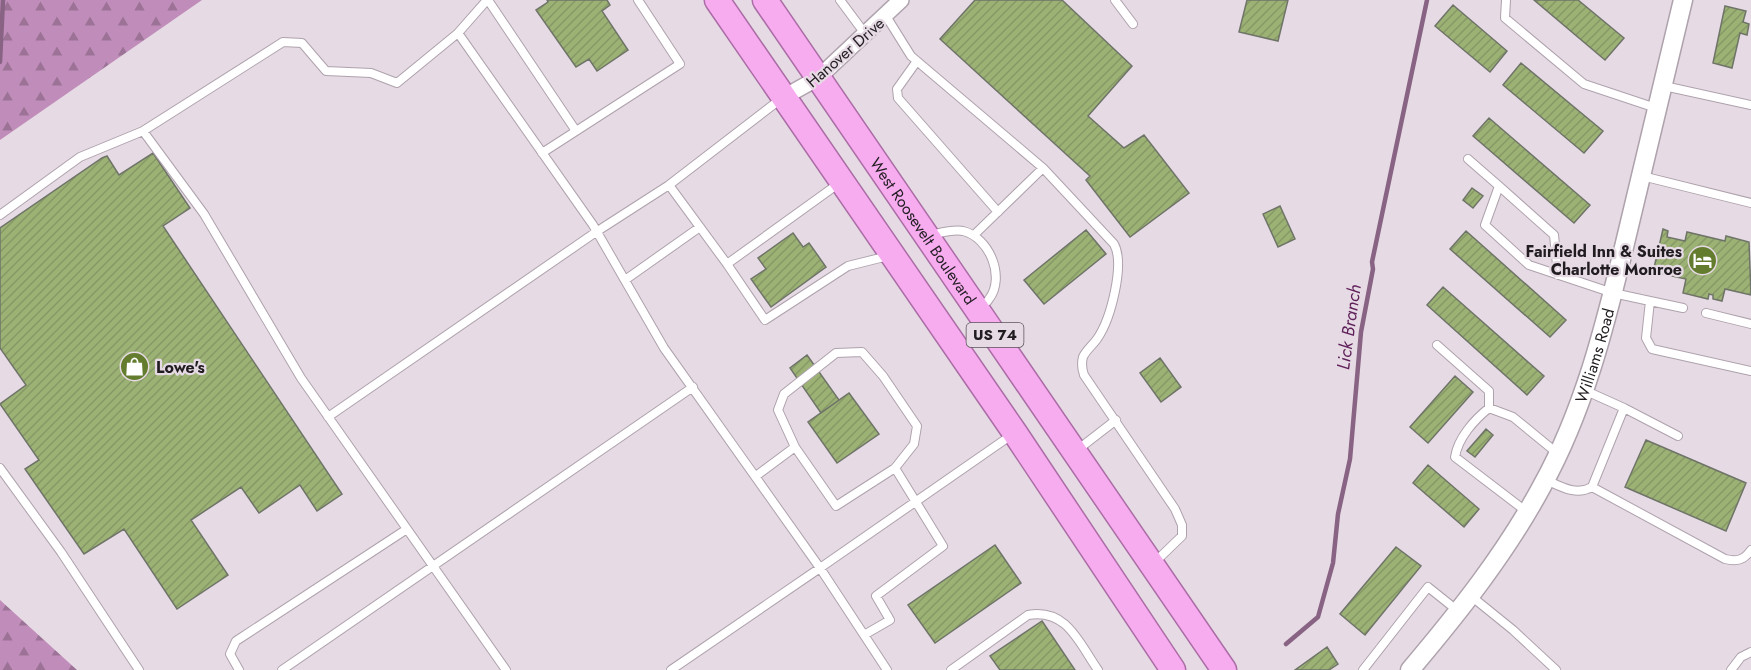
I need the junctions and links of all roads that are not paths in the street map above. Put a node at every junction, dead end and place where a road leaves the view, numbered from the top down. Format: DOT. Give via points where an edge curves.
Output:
graph roads {
  1 [pos="488,0"];
  2 [pos="638,0"];
  3 [pos="717,0"];
  4 [pos="765,0"];
  5 [pos="840,0"];
  6 [pos="901,0"];
  7 [pos="1115,0"];
  8 [pos="1506,0"];
  9 [pos="1683,0"];
  10 [pos="886,16"];
  11 [pos="1133,24"];
  12 [pos="458,33"];
  13 [pos="867,35"];
  14 [pos="917,61"];
  15 [pos="818,78"];
  16 [pos="1663,86"];
  17 [pos="784,97"];
  18 [pos="1751,105"];
  19 [pos="1658,109"];
  20 [pos="143,131"];
  21 [pos="576,131"];
  22 [pos="542,153"];
  23 [pos="1468,159"];
  24 [pos="1043,168"];
  25 [pos="1642,176"];
  26 [pos="842,181"];
  27 [pos="669,185"];
  28 [pos="1499,186"];
  29 [pos="1751,203"];
  30 [pos="998,212"];
  31 [pos="0,215"];
  32 [pos="700,227"];
  33 [pos="597,232"];
  34 [pos="974,235"];
  35 [pos="926,236"];
  36 [pos="892,255"];
  37 [pos="727,264"];
  38 [pos="1558,275"];
  39 [pos="625,279"];
  40 [pos="1613,293"];
  41 [pos="1650,301"];
  42 [pos="1683,308"];
  43 [pos="977,310"];
  44 [pos="1706,313"];
  45 [pos="1751,324"];
  46 [pos="1437,345"];
  47 [pos="1751,371"];
  48 [pos="693,387"];
  49 [pos="1584,390"];
  50 [pos="1489,408"];
  51 [pos="1624,408"];
  52 [pos="328,417"];
  53 [pos="1116,420"];
  54 [pos="1015,434"];
  55 [pos="1678,436"];
  56 [pos="795,447"];
  57 [pos="1075,452"];
  58 [pos="1558,454"];
  59 [pos="0,468"];
  60 [pos="895,468"];
  61 [pos="756,476"];
  62 [pos="1545,480"];
  63 [pos="1592,487"];
  64 [pos="916,501"];
  65 [pos="1527,512"];
  66 [pos="407,529"];
  67 [pos="1751,550"];
  68 [pos="1152,565"];
  69 [pos="434,568"];
  70 [pos="820,568"];
  71 [pos="1471,596"];
  72 [pos="1459,612"];
  73 [pos="864,635"];
  74 [pos="1751,652"];
  75 [pos="1546,667"];
  76 [pos="139,670"];
  77 [pos="239,670"];
  78 [pos="282,670"];
  79 [pos="506,670"];
  80 [pos="671,670"];
  81 [pos="887,670"];
  82 [pos="951,670"];
  83 [pos="1098,670"];
  84 [pos="1173,670"];
  85 [pos="1224,670"];
  86 [pos="1363,670"];
  87 [pos="1410,670"];
  88 [pos="1556,670"];
  89 [pos="1731,670"];
  1 -- 12 [label="lane"];
  1 -- 21 [label="lane"];
  2 -- 21 [label="lane" via="680,64"];
  3 -- 17 [label="highway, US 74"];
  4 -- 15 [label="highway, West Roosevelt Boulevard / US 74"];
  5 -- 13 [label="lane"];
  6 -- 10 [label="street, Hanover Drive"];
  7 -- 11 [label="lane"];
  8 -- 19 [label="lane" via="1505,18 1584,84"];
  9 -- 16 [label="street, Williams Road"];
  10 -- 13 [label="street, Hanover Drive"];
  10 -- 14 [label="lane"];
  12 -- 20 [label="lane" via="397,83 371,73 326,71 302,43 282,42"];
  12 -- 22 [label="lane"];
  13 -- 15 [label="street, Hanover Drive"];
  14 -- 24 [label="lane"];
  14 -- 30 [label="lane" via="897,89 898,98"];
  15 -- 17 [label="street, Hanover Drive"];
  15 -- 35 [label="highway, West Roosevelt Boulevard / US 74"];
  16 -- 18 [label="lane"];
  16 -- 19 [label="street, Williams Road"];
  17 -- 26 [label="highway, US 74"];
  17 -- 27 [label="lane"];
  19 -- 25 [label="street, Williams Road"];
  20 -- 31 [label="lane" via="80,157"];
  20 -- 52 [label="lane" via="204,214"];
  21 -- 22 [label="lane"];
  22 -- 33 [label="lane"];
  23 -- 28 [label="lane"];
  24 -- 30 [label="lane"];
  24 -- 53 [label="lane" via="1120,254 1111,307 1081,366"];
  25 -- 29 [label="lane"];
  25 -- 40 [label="street, Williams Road"];
  26 -- 36 [label="highway, US 74"];
  26 -- 37 [label="lane"];
  27 -- 32 [label="lane"];
  27 -- 33 [label="lane"];
  28 -- 38 [label="lane" via="1554,235"];
  28 -- 38 [label="lane" via="1485,225 1529,265"];
  30 -- 34 [label="lane"];
  32 -- 37 [label="lane"];
  32 -- 39 [label="lane"];
  33 -- 39 [label="lane"];
  33 -- 52 [label="lane"];
  34 -- 35 [label="lane" via="960,230"];
  34 -- 43 [label="lane" via="985,243 994,272 989,299"];
  35 -- 43 [label="highway, West Roosevelt Boulevard / US 74"];
  36 -- 37 [label="lane" via="849,266 765,320"];
  36 -- 54 [label="highway, US 74"];
  38 -- 40 [label="lane"];
  39 -- 48 [label="lane" via="664,348"];
  40 -- 41 [label="lane"];
  40 -- 49 [label="street, Williams Road"];
  41 -- 42 [label="lane"];
  41 -- 47 [label="lane" via="1646,338 1652,349"];
  43 -- 57 [label="highway, West Roosevelt Boulevard / US 74"];
  44 -- 45 [label="lane"];
  46 -- 50 [label="lane" via="1489,391"];
  48 -- 61 [label="lane"];
  48 -- 69 [label="lane"];
  49 -- 51 [label="lane"];
  49 -- 58 [label="street, Williams Road"];
  50 -- 58 [label="lane" via="1513,417"];
  50 -- 65 [label="lane" via="1457,444 1455,457"];
  51 -- 55 [label="lane"];
  51 -- 63 [label="lane"];
  52 -- 66 [label="lane"];
  53 -- 57 [label="lane"];
  53 -- 68 [label="lane" via="1182,525 1182,536"];
  54 -- 64 [label="lane"];
  54 -- 84 [label="highway, US 74"];
  56 -- 60 [label="lane" via="836,506"];
  56 -- 60 [label="lane" via="778,410 783,394 836,353 862,352 917,426 914,444"];
  56 -- 61 [label="lane"];
  57 -- 68 [label="highway, West Roosevelt Boulevard / US 74"];
  58 -- 62 [label="street, Williams Road"];
  59 -- 76 [label="lane"];
  60 -- 64 [label="lane"];
  61 -- 70 [label="lane"];
  62 -- 63 [label="lane" via="1576,491"];
  62 -- 65 [label="street, Williams Road"];
  63 -- 67 [label="lane" via="1725,559 1735,561"];
  64 -- 70 [label="lane"];
  64 -- 73 [label="lane" via="943,546 876,596 890,620"];
  65 -- 71 [label="street, Williams Road"];
  66 -- 69 [label="lane"];
  66 -- 77 [label="lane" via="236,641 230,654"];
  68 -- 85 [label="highway, West Roosevelt Boulevard / US 74"];
  69 -- 78 [label="lane"];
  69 -- 79 [label="lane"];
  70 -- 73 [label="lane"];
  70 -- 80 [label="lane"];
  71 -- 72 [label="street, Williams Road"];
  71 -- 75 [label="lane" via="1514,630"];
  72 -- 86 [label="lane" via="1428,587"];
  72 -- 87 [label="street, Williams Road"];
  73 -- 81 [label="lane"];
  74 -- 89 [label="lane" via="1740,657"];
  75 -- 88 [label="lane"];
  82 -- 83 [label="lane" via="1028,615 1042,613 1057,617 1069,627"];
}
